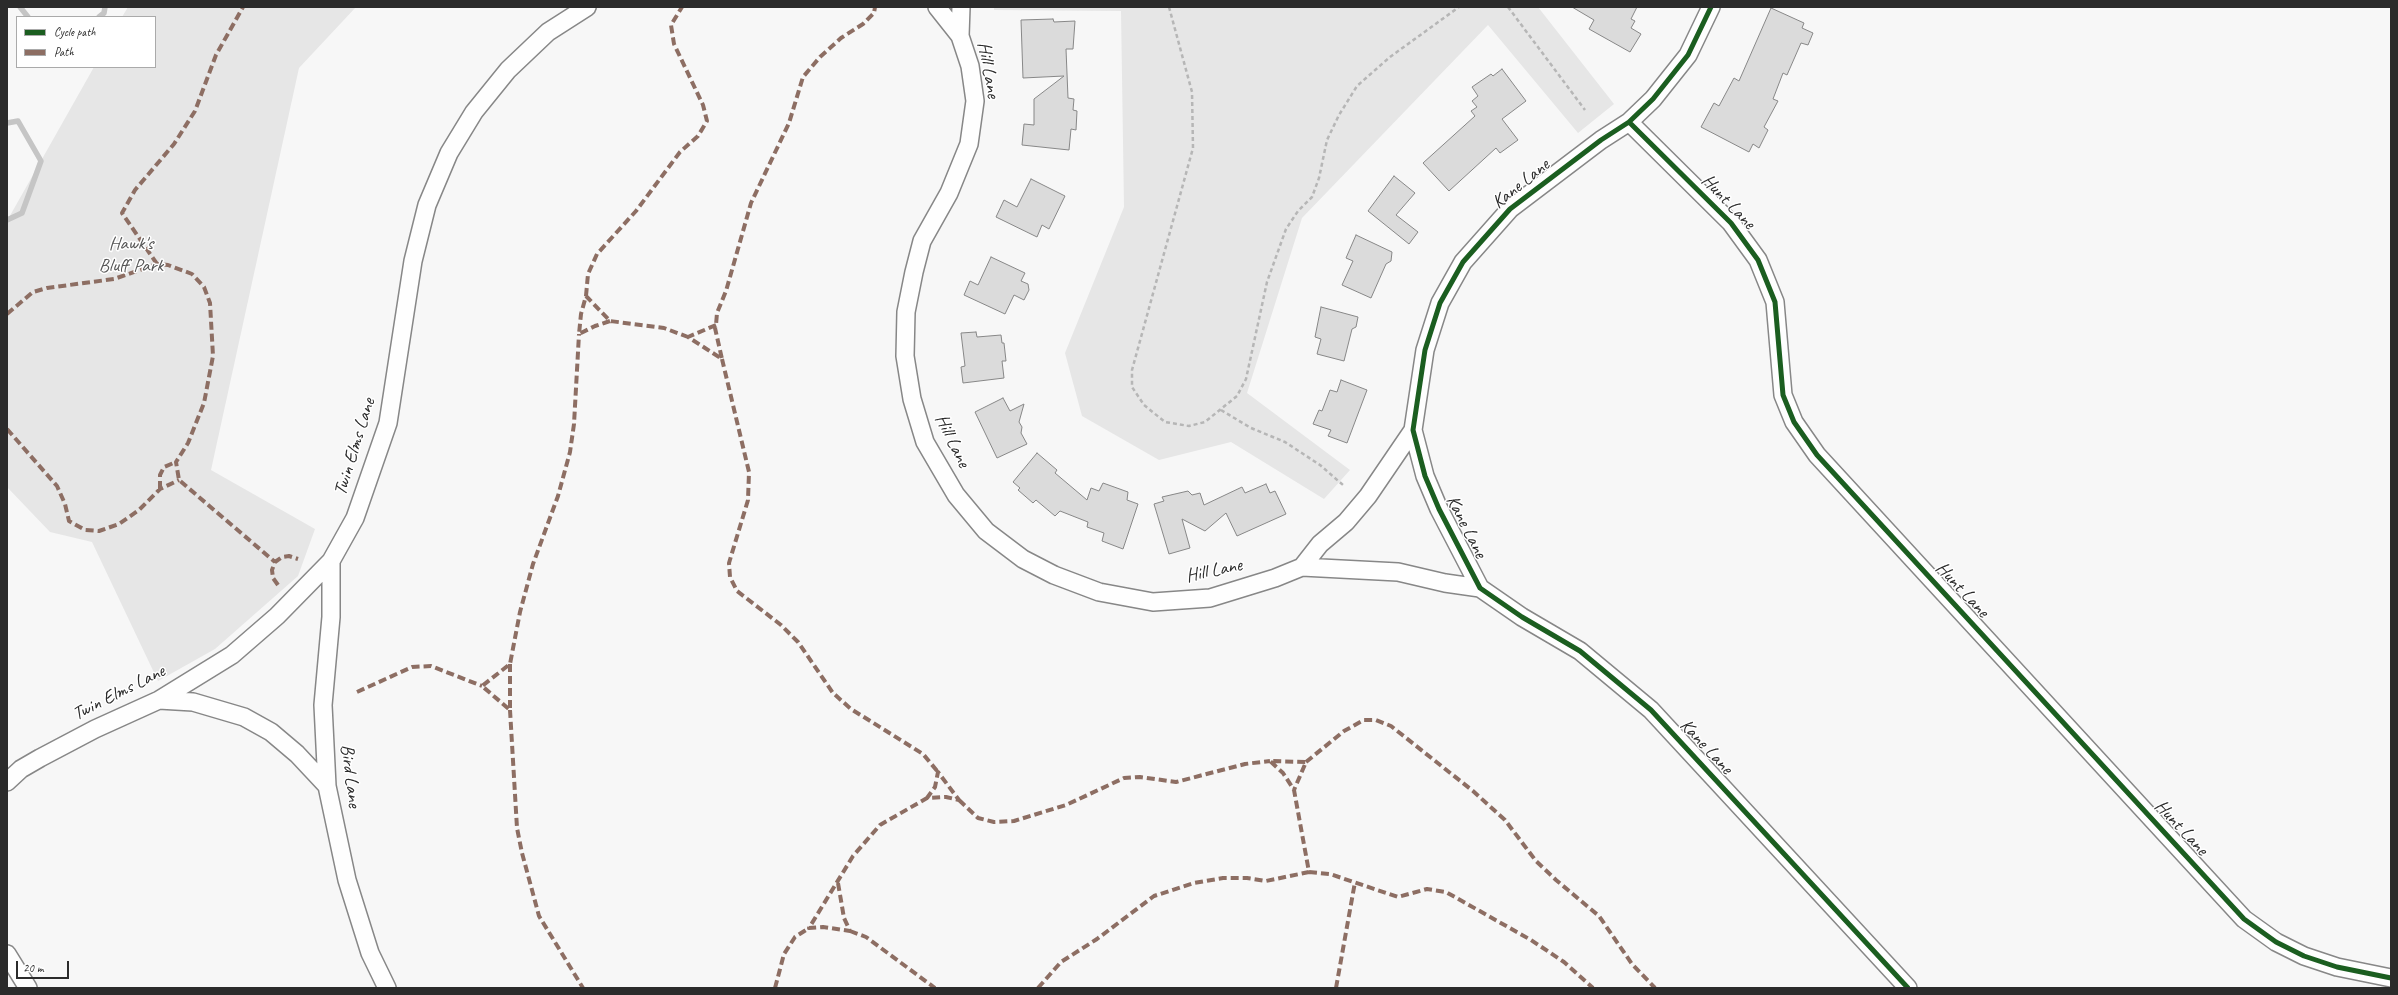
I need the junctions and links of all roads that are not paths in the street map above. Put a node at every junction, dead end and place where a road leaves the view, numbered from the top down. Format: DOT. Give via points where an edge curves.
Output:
graph roads {
  1 [pos="587,7"];
  2 [pos="937,7"];
  3 [pos="961,7"];
  4 [pos="1711,7"];
  5 [pos="960,36"];
  6 [pos="1629,122"];
  7 [pos="1413,430"];
  8 [pos="331,561"];
  9 [pos="1302,567"];
  10 [pos="1480,588"];
  11 [pos="159,700"];
  12 [pos="7,782"];
  13 [pos="327,786"];
  14 [pos="7,954"];
  15 [pos="2391,978"];
  16 [pos="28,988"];
  17 [pos="387,988"];
  18 [pos="1908,988"];
  1 -- 8 [label="street, Twin Elms Lane" via="548,32 508,70 474,112 449,153 427,205 413,261 388,423 355,518"];
  2 -- 5 [label="street"];
  3 -- 5 [label="street"];
  4 -- 6 [label="street, Kane Lane" via="1688,55 1653,99"];
  5 -- 9 [label="street, Hill Lane" via="970,66 975,100 970,144 949,192 922,241 906,312 905,356 912,399 925,442 956,495 986,531 1023,559 1054,575 1099,592 1153,602 1210,598"];
  6 -- 7 [label="street, Kane Lane" via="1600,140 1510,209 1463,262 1440,303 1425,350"];
  6 -- 15 [label="street, Hunt Lane" via="1731,223 1758,260 1774,302 1783,395 1794,422 1817,455 2244,919 2276,942 2304,956 2337,967"];
  7 -- 9 [label="street" via="1368,496 1346,522 1320,544"];
  7 -- 10 [label="street, Kane Lane" via="1425,476"];
  8 -- 11 [label="street, Twin Elms Lane" via="277,616 232,655"];
  8 -- 13 [label="street, Bird Lane" via="331,617 323,705"];
  9 -- 10 [label="street" via="1398,572"];
  10 -- 18 [label="street, Kane Lane" via="1522,617 1580,651 1651,710"];
  11 -- 12 [label="street, Twin Elms Lane" via="40,758"];
  11 -- 13 [label="street" via="193,702 244,717 270,732 297,754"];
  13 -- 17 [label="street, Bird Lane" via="347,880 370,953"];
  14 -- 16 [label="street"];
}
